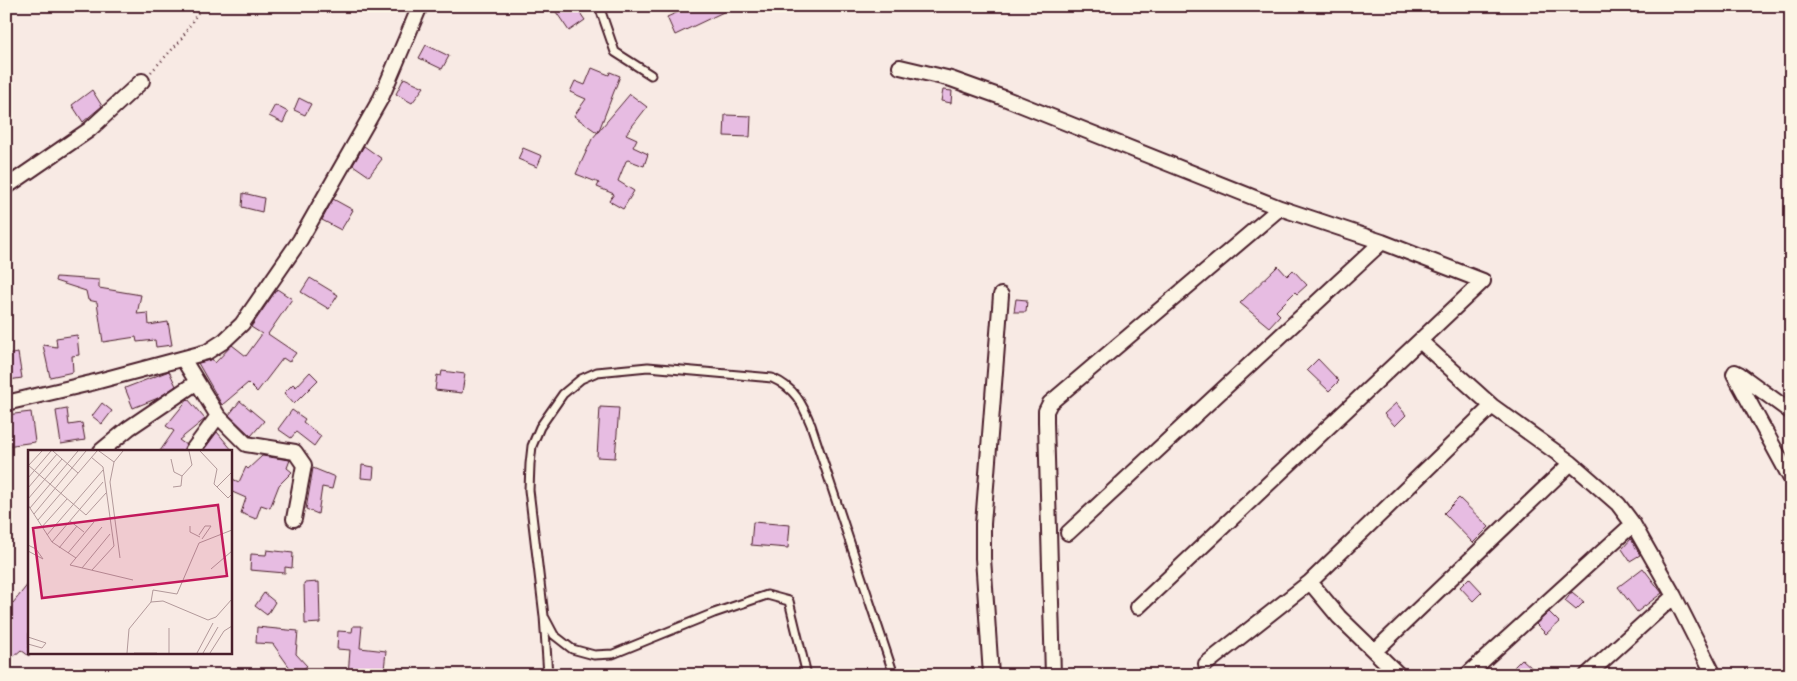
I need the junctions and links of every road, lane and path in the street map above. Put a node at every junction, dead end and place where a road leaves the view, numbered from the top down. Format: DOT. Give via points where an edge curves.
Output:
graph roads {
  1 [pos="202,6"];
  2 [pos="420,6"];
  3 [pos="599,6"];
  4 [pos="900,67"];
  5 [pos="651,75"];
  6 [pos="142,81"];
  7 [pos="6,187"];
  8 [pos="1280,208"];
  9 [pos="1382,242"];
  10 [pos="1001,295"];
  11 [pos="1420,341"];
  12 [pos="184,359"];
  13 [pos="197,382"];
  14 [pos="6,403"];
  15 [pos="1492,406"];
  16 [pos="1791,412"];
  17 [pos="218,416"];
  18 [pos="102,450"];
  19 [pos="193,450"];
  20 [pos="1571,463"];
  21 [pos="1791,479"];
  22 [pos="294,519"];
  23 [pos="1633,524"];
  24 [pos="1068,533"];
  25 [pos="1310,582"];
  26 [pos="1674,596"];
  27 [pos="1138,607"];
  28 [pos="544,616"];
  29 [pos="1375,651"];
  30 [pos="1206,664"];
  31 [pos="548,675"];
  32 [pos="807,675"];
  33 [pos="894,675"];
  34 [pos="991,675"];
  35 [pos="1053,675"];
  36 [pos="1399,675"];
  37 [pos="1467,675"];
  38 [pos="1587,675"];
  39 [pos="1714,675"];
  1 -- 6 [label="path" via="180,41"];
  2 -- 12 [label="street" via="381,98 300,240 242,324 208,352"];
  3 -- 5 [label="lane" via="615,52"];
  4 -- 8 [label="street" via="951,78"];
  6 -- 7 [label="street" via="89,130"];
  8 -- 9 [label="street"];
  8 -- 35 [label="street" via="1050,402 1046,411 1046,432"];
  9 -- 11 [label="street" via="1483,281"];
  9 -- 24 [label="street"];
  10 -- 34 [label="street" via="983,524"];
  11 -- 15 [label="street"];
  11 -- 27 [label="street"];
  12 -- 13 [label="street"];
  12 -- 14 [label="street"];
  13 -- 17 [label="street"];
  13 -- 18 [label="street"];
  15 -- 20 [label="street"];
  15 -- 25 [label="street"];
  16 -- 21 [label="street" via="1735,372"];
  17 -- 19 [label="street"];
  17 -- 22 [label="street" via="246,444 295,452 300,457 304,465"];
  20 -- 23 [label="street" via="1618,504"];
  20 -- 29 [label="street"];
  23 -- 26 [label="street"];
  23 -- 37 [label="street"];
  25 -- 29 [label="street" via="1339,617"];
  25 -- 30 [label="street"];
  26 -- 38 [label="street"];
  26 -- 39 [label="street"];
  28 -- 31 [label="lane"];
  28 -- 32 [label="lane" via="554,635 572,649 594,655 613,654 767,595 789,601"];
  28 -- 33 [label="lane" via="529,490 530,464 532,446 540,427 563,394 597,372 648,367 772,378 785,383 801,401"];
  29 -- 36 [label="street"];
}
